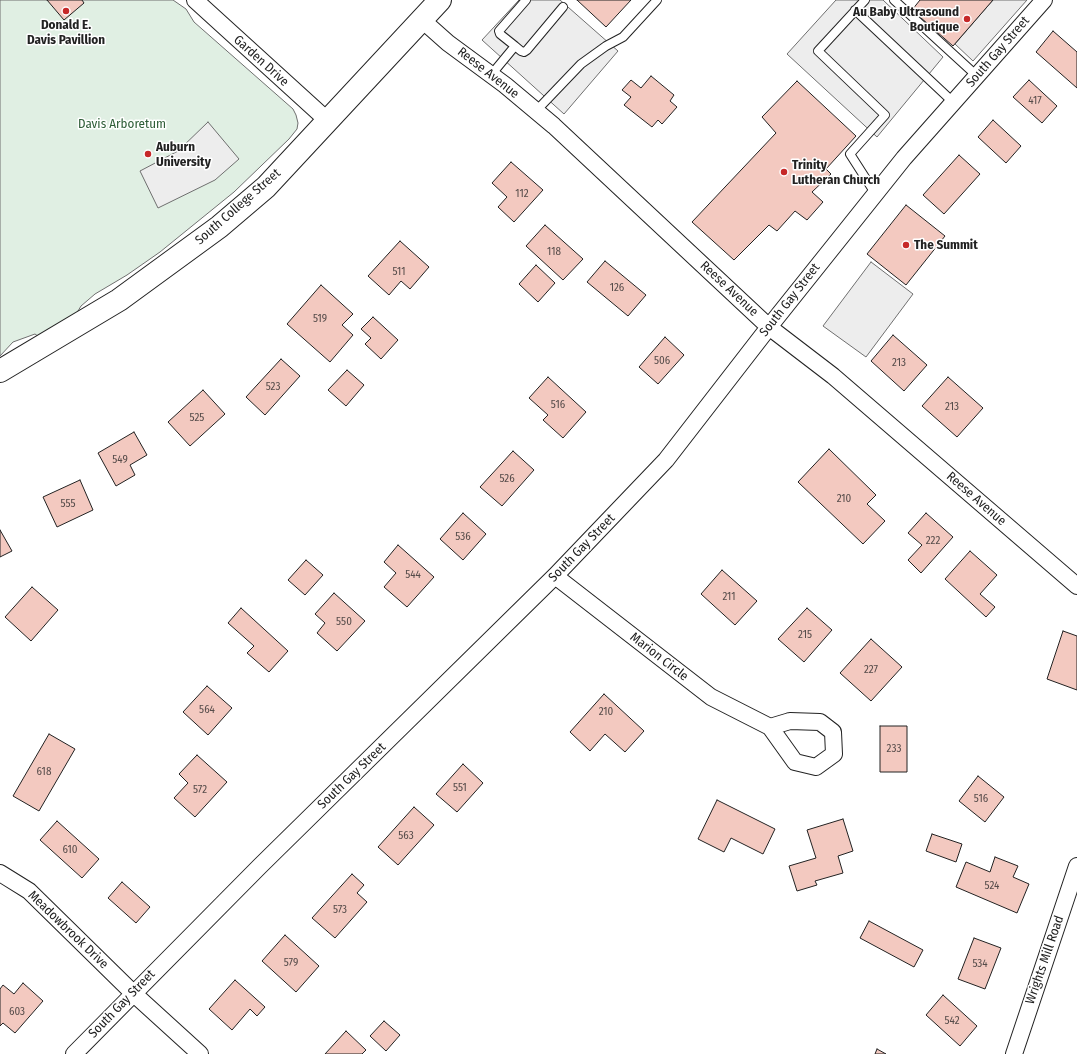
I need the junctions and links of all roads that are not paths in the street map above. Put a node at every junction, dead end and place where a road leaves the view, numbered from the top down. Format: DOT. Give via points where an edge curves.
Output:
graph roads {
  1 [pos="194,0"];
  2 [pos="440,0"];
  3 [pos="526,0"];
  4 [pos="657,0"];
  5 [pos="865,0"];
  6 [pos="1044,0"];
  7 [pos="898,1"];
  8 [pos="563,7"];
  9 [pos="855,10"];
  10 [pos="421,20"];
  11 [pos="515,46"];
  12 [pos="491,75"];
  13 [pos="977,76"];
  14 [pos="953,102"];
  15 [pos="536,111"];
  16 [pos="328,121"];
  17 [pos="875,194"];
  18 [pos="769,327"];
  19 [pos="0,371"];
  20 [pos="555,576"];
  21 [pos="1077,586"];
  22 [pos="770,727"];
  23 [pos="1077,866"];
  24 [pos="0,873"];
  25 [pos="133,993"];
  26 [pos="74,1054"];
  27 [pos="200,1054"];
  28 [pos="1014,1054"];
  1 -- 16 [label="street, Garden Drive"];
  2 -- 10 [label="main road, South College Street"];
  3 -- 11 [label="lane" via="499,31"];
  4 -- 15 [label="lane" via="622,37 581,64"];
  5 -- 9 [label="lane"];
  6 -- 13 [label="street, South Gay Street"];
  7 -- 13 [label="lane"];
  8 -- 11 [label="lane" via="528,50 524,52"];
  9 -- 14 [label="lane"];
  9 -- 17 [label="lane" via="818,51 885,115 850,154"];
  10 -- 12 [label="street, Reese Avenue"];
  10 -- 16 [label="main road, South College Street"];
  11 -- 12 [label="lane"];
  12 -- 15 [label="street, Reese Avenue"];
  13 -- 14 [label="street, South Gay Street"];
  14 -- 17 [label="street, South Gay Street"];
  15 -- 18 [label="street, Reese Avenue"];
  16 -- 19 [label="main road, South College Street" via="266,186 219,227 119,300"];
  17 -- 18 [label="street, South Gay Street"];
  18 -- 20 [label="street, South Gay Street" via="666,460"];
  18 -- 21 [label="street, Reese Avenue" via="833,376"];
  20 -- 22 [label="street, Marion Circle" via="711,697"];
  20 -- 25 [label="street, South Gay Street"];
  23 -- 28 [label="street, Wrights Mill Road"];
  24 -- 25 [label="street, Meadowbrook Drive" via="29,891"];
  25 -- 26 [label="street, South Gay Street"];
  25 -- 27 [label="street, Meadowbrook Drive"];
}
